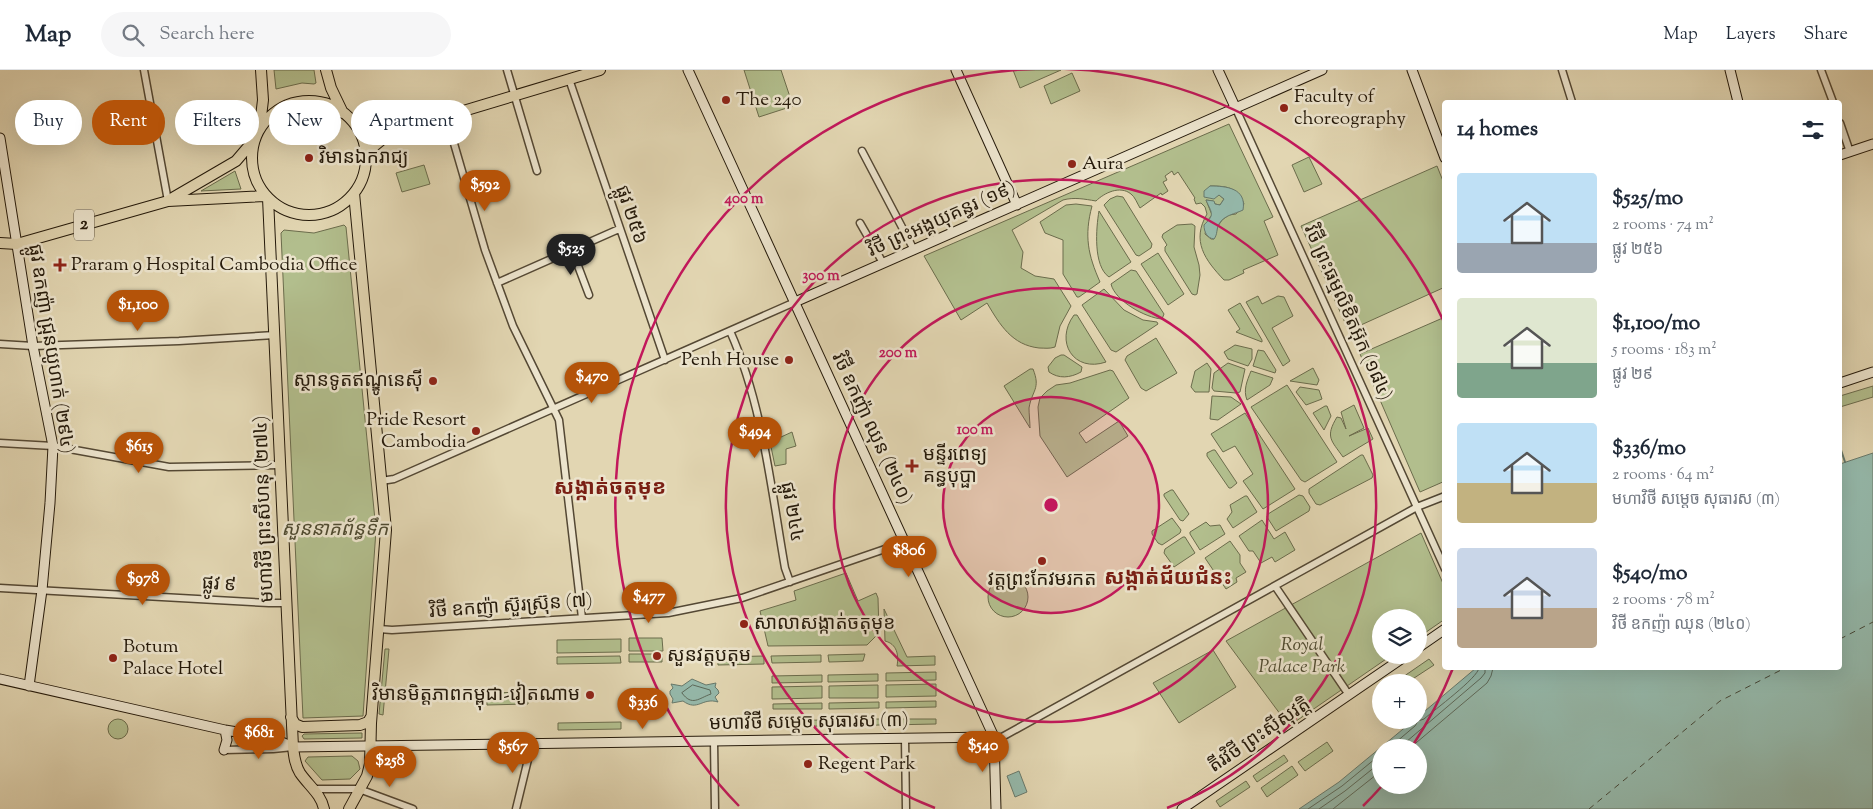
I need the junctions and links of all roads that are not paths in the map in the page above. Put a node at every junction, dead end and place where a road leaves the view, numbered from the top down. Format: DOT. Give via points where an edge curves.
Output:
graph roads {
  1 [pos="144,70"];
  2 [pos="261,70"];
  3 [pos="326,70"];
  4 [pos="507,70"];
  5 [pos="597,70"];
  6 [pos="688,70"];
  7 [pos="956,70"];
  8 [pos="1218,70"];
  9 [pos="1322,70"];
  10 [pos="1412,70"];
  11 [pos="1562,70"];
  12 [pos="1821,70"];
  13 [pos="1733,71"];
  14 [pos="569,79"];
  15 [pos="515,95"];
  16 [pos="1571,100"];
  17 [pos="1738,100"];
  18 [pos="1831,100"];
  19 [pos="472,108"];
  20 [pos="1236,109"];
  21 [pos="343,113"];
  22 [pos="351,121"];
  23 [pos="260,125"];
  24 [pos="1842,129"];
  25 [pos="0,138"];
  26 [pos="1873,144"];
  27 [pos="249,145"];
  28 [pos="254,145"];
  29 [pos="365,145"];
  30 [pos="375,145"];
  31 [pos="454,145"];
  32 [pos="1442,150"];
  33 [pos="862,151"];
  34 [pos="1850,152"];
  35 [pos="1842,154"];
  36 [pos="366,157"];
  37 [pos="537,171"];
  38 [pos="354,192"];
  39 [pos="267,197"];
  40 [pos="168,201"];
  41 [pos="1017,205"];
  42 [pos="860,223"];
  43 [pos="619,229"];
  44 [pos="0,243"];
  45 [pos="17,244"];
  46 [pos="572,250"];
  47 [pos="914,250"];
  48 [pos="883,263"];
  49 [pos="497,282"];
  50 [pos="589,295"];
  51 [pos="795,302"];
  52 [pos="730,331"];
  53 [pos="275,335"];
  54 [pos="0,344"];
  55 [pos="33,346"];
  56 [pos="665,360"];
  57 [pos="1873,372"];
  58 [pos="1842,382"];
  59 [pos="554,408"];
  60 [pos="0,443"];
  61 [pos="53,446"];
  62 [pos="280,465"];
  63 [pos="381,481"];
  64 [pos="1442,497"];
  65 [pos="1417,507"];
  66 [pos="904,540"];
  67 [pos="1442,562"];
  68 [pos="790,582"];
  69 [pos="1275,586"];
  70 [pos="0,588"];
  71 [pos="42,590"];
  72 [pos="286,603"];
  73 [pos="582,618"];
  74 [pos="379,629"];
  75 [pos="1442,631"];
  76 [pos="1427,641"];
  77 [pos="1393,664"];
  78 [pos="0,679"];
  79 [pos="29,686"];
  80 [pos="1348,695"];
  81 [pos="291,717"];
  82 [pos="371,717"];
  83 [pos="225,730"];
  84 [pos="994,737"];
  85 [pos="905,738"];
  86 [pos="714,741"];
  87 [pos="532,743"];
  88 [pos="370,746"];
  89 [pos="293,747"];
  90 [pos="224,750"];
  91 [pos="314,789"];
  92 [pos="359,789"];
  93 [pos="324,809"];
  94 [pos="349,809"];
  95 [pos="413,809"];
  96 [pos="516,809"];
  97 [pos="715,809"];
  98 [pos="906,809"];
  99 [pos="996,809"];
  100 [pos="1182,809"];
  1 -- 40 [label="street"];
  2 -- 23 [label="main road" via="263,100"];
  3 -- 21 [label="main road"];
  4 -- 15 [label="street"];
  5 -- 14 [label="main road"];
  6 -- 51 [label="street, វិថី ឧកញ៉ា ឈុន (២៤០)"];
  7 -- 41 [label="street"];
  8 -- 20 [label="street, វិថី ព្រះធម្មលិខិតអ៊ុក (១៨៤)"];
  9 -- 20 [label="street, វិថី ព្រះអង្គយុគន្ធរ (១៩)"];
  10 -- 32 [label="street"];
  11 -- 16 [label="street"];
  12 -- 18 [label="street"];
  13 -- 17 [label="street"];
  14 -- 15 [label="main road"];
  14 -- 43 [label="street, ផ្លូវ ២៥៦"];
  15 -- 19 [label="main road"];
  15 -- 37 [label="street"];
  20 -- 41 [label="street, វិថី ព្រះអង្គយុគន្ធរ (១៩)"];
  20 -- 65 [label="street, វិថី ព្រះធម្មលិខិតអ៊ុក (១៨៤)"];
  21 -- 22 [label="main road"];
  21 -- 23 [label="main road" via="316,101 301,101 275,112"];
  24 -- 34 [label="street"];
  25 -- 45 [label="street, ផ្លូវ ឧកញ៉ា ជ្រុនយូហាក់ (២៩៤)"];
  26 -- 34 [label="street"];
  27 -- 40 [label="main road, 2" via="236,161"];
  28 -- 39 [label="main road, 2" via="252,161 255,176"];
  29 -- 36 [label="main road"];
  30 -- 36 [label="main road"];
  31 -- 49 [label="street"];
  33 -- 47 [label="street"];
  34 -- 35 [label="street"];
  36 -- 38 [label="main road"];
  38 -- 39 [label="main road" via="329,211 314,214 294,213"];
  38 -- 63 [label="main road"];
  39 -- 40 [label="main road, 2"];
  39 -- 53 [label="main road, មហាវិថី ព្រះសីហនុ (២៧៤)"];
  40 -- 45 [label="main road, 2"];
  41 -- 47 [label="street, វិថី ព្រះអង្គយុគន្ធរ (១៩)"];
  42 -- 48 [label="street"];
  43 -- 46 [label="street"];
  43 -- 56 [label="street, ផ្លូវ ២៥៦"];
  44 -- 45 [label="main road, 2"];
  45 -- 55 [label="street, ផ្លូវ ឧកញ៉ា ជ្រុនយូហាក់ (២៩៤)"];
  46 -- 49 [label="street"];
  46 -- 50 [label="street"];
  47 -- 48 [label="street, វិថី ព្រះអង្គយុគន្ធរ (១៩)"];
  48 -- 51 [label="street, វិថី ព្រះអង្គយុគន្ធរ (១៩)"];
  49 -- 59 [label="street" via="513,326"];
  51 -- 52 [label="street, វិថី ព្រះអង្គយុគន្ធរ (១៩)"];
  51 -- 66 [label="street, វិថី ឧកញ៉ា ឈុន (២៤០)"];
  52 -- 56 [label="street, វិថី ព្រះអង្គយុគន្ធរ (១៩)"];
  52 -- 68 [label="street, ផ្លូវ ២៤៤" via="754,400"];
  53 -- 55 [label="street"];
  53 -- 62 [label="main road, មហាវិថី ព្រះសីហនុ (២៧៤)"];
  54 -- 55 [label="street"];
  55 -- 61 [label="street, ផ្លូវ ឧកញ៉ា ជ្រុនយូហាក់ (២៩៤)"];
  56 -- 59 [label="street, វិថី ព្រះអង្គយុគន្ធរ (១៩)"];
  57 -- 58 [label="street"];
  59 -- 63 [label="street, វិថី ព្រះអង្គយុគន្ធរ (១៩)" via="394,479"];
  59 -- 73 [label="street" via="559,420"];
  60 -- 61 [label="street"];
  61 -- 62 [label="street" via="169,468"];
  61 -- 71 [label="street, ផ្លូវ ឧកញ៉ា ជ្រុនយូហាក់ (២៩៤)"];
  62 -- 72 [label="main road, មហាវិថី ព្រះសីហនុ (២៧៤)"];
  63 -- 74 [label="main road" via="386,530"];
  64 -- 65 [label="street, មហាវិថី សម្តេច សុធារស (៣)"];
  65 -- 67 [label="street, វិថី ព្រះធម្មលិខិតអ៊ុក (១៨៤)"];
  65 -- 69 [label="street, មហាវិថី សម្តេច សុធារស (៣)"];
  66 -- 68 [label="street, វិថី ឧកញ៉ា ស៊ួរស៊្រុន (៧)"];
  66 -- 84 [label="street, វិថី ឧកញ៉ា ឈុន (២៤០)"];
  68 -- 73 [label="street, វិថី ឧកញ៉ា ស៊ួរស៊្រុន (៧)" via="742,598 668,612"];
  69 -- 80 [label="street"];
  69 -- 84 [label="street, មហាវិថី សម្តេច សុធារស (៣)" via="1002,737"];
  70 -- 71 [label="street, ផ្លូវ ៩"];
  71 -- 72 [label="street, ផ្លូវ ៩"];
  71 -- 79 [label="street, ផ្លូវ ឧកញ៉ា ជ្រុនយូហាក់ (២៩៤)"];
  72 -- 81 [label="main road, មហាវិថី ព្រះសីហនុ (២៧៤)"];
  73 -- 74 [label="street, វិថី ឧកញ៉ា ស៊ួរស៊្រុន (៧)"];
  74 -- 82 [label="main road"];
  75 -- 76 [label="street"];
  77 -- 80 [label="street, តីរវិថី ព្រះស៊ីសុវត្តិ"];
  78 -- 79 [label="street, មហាវិថី សម្តេច សុធារស (៣)"];
  79 -- 83 [label="street, មហាវិថី សម្តេច សុធារស (៣)"];
  80 -- 100 [label="street, តីរវិថី ព្រះស៊ីសុវត្តិ"];
  81 -- 82 [label="main road" via="302,727 360,725"];
  81 -- 89 [label="main road, មហាវិថី ព្រះសីហនុ (២៧៤)"];
  82 -- 88 [label="main road"];
  83 -- 89 [label="street, មហាវិថី សម្តេច សុធារស (៣)" via="273,738"];
  83 -- 90 [label="street"];
  84 -- 85 [label="street, មហាវិថី សម្តេច សុធារស (៣)"];
  84 -- 99 [label="street, វិថី ឧកញ៉ា ឈុន (២៤០)"];
  85 -- 86 [label="street, មហាវិថី សម្តេច សុធារស (៣)"];
  85 -- 98 [label="street"];
  86 -- 87 [label="street, មហាវិថី សម្តេច សុធារស (៣)"];
  86 -- 97 [label="street"];
  87 -- 88 [label="street, មហាវិថី សម្តេច សុធារស (៣)"];
  87 -- 96 [label="street"];
  88 -- 89 [label="street, មហាវិថី សម្តេច សុធារស (៣)"];
  88 -- 92 [label="main road" via="369,770"];
  89 -- 90 [label="street"];
  89 -- 91 [label="main road, មហាវិថី ព្រះសីហនុ (២៧៤)" via="299,771"];
  91 -- 92 [label="street"];
  91 -- 93 [label="main road, មហាវិថី ព្រះសីហនុ (២៧៤)"];
  92 -- 94 [label="main road"];
  92 -- 95 [label="street"];
}
